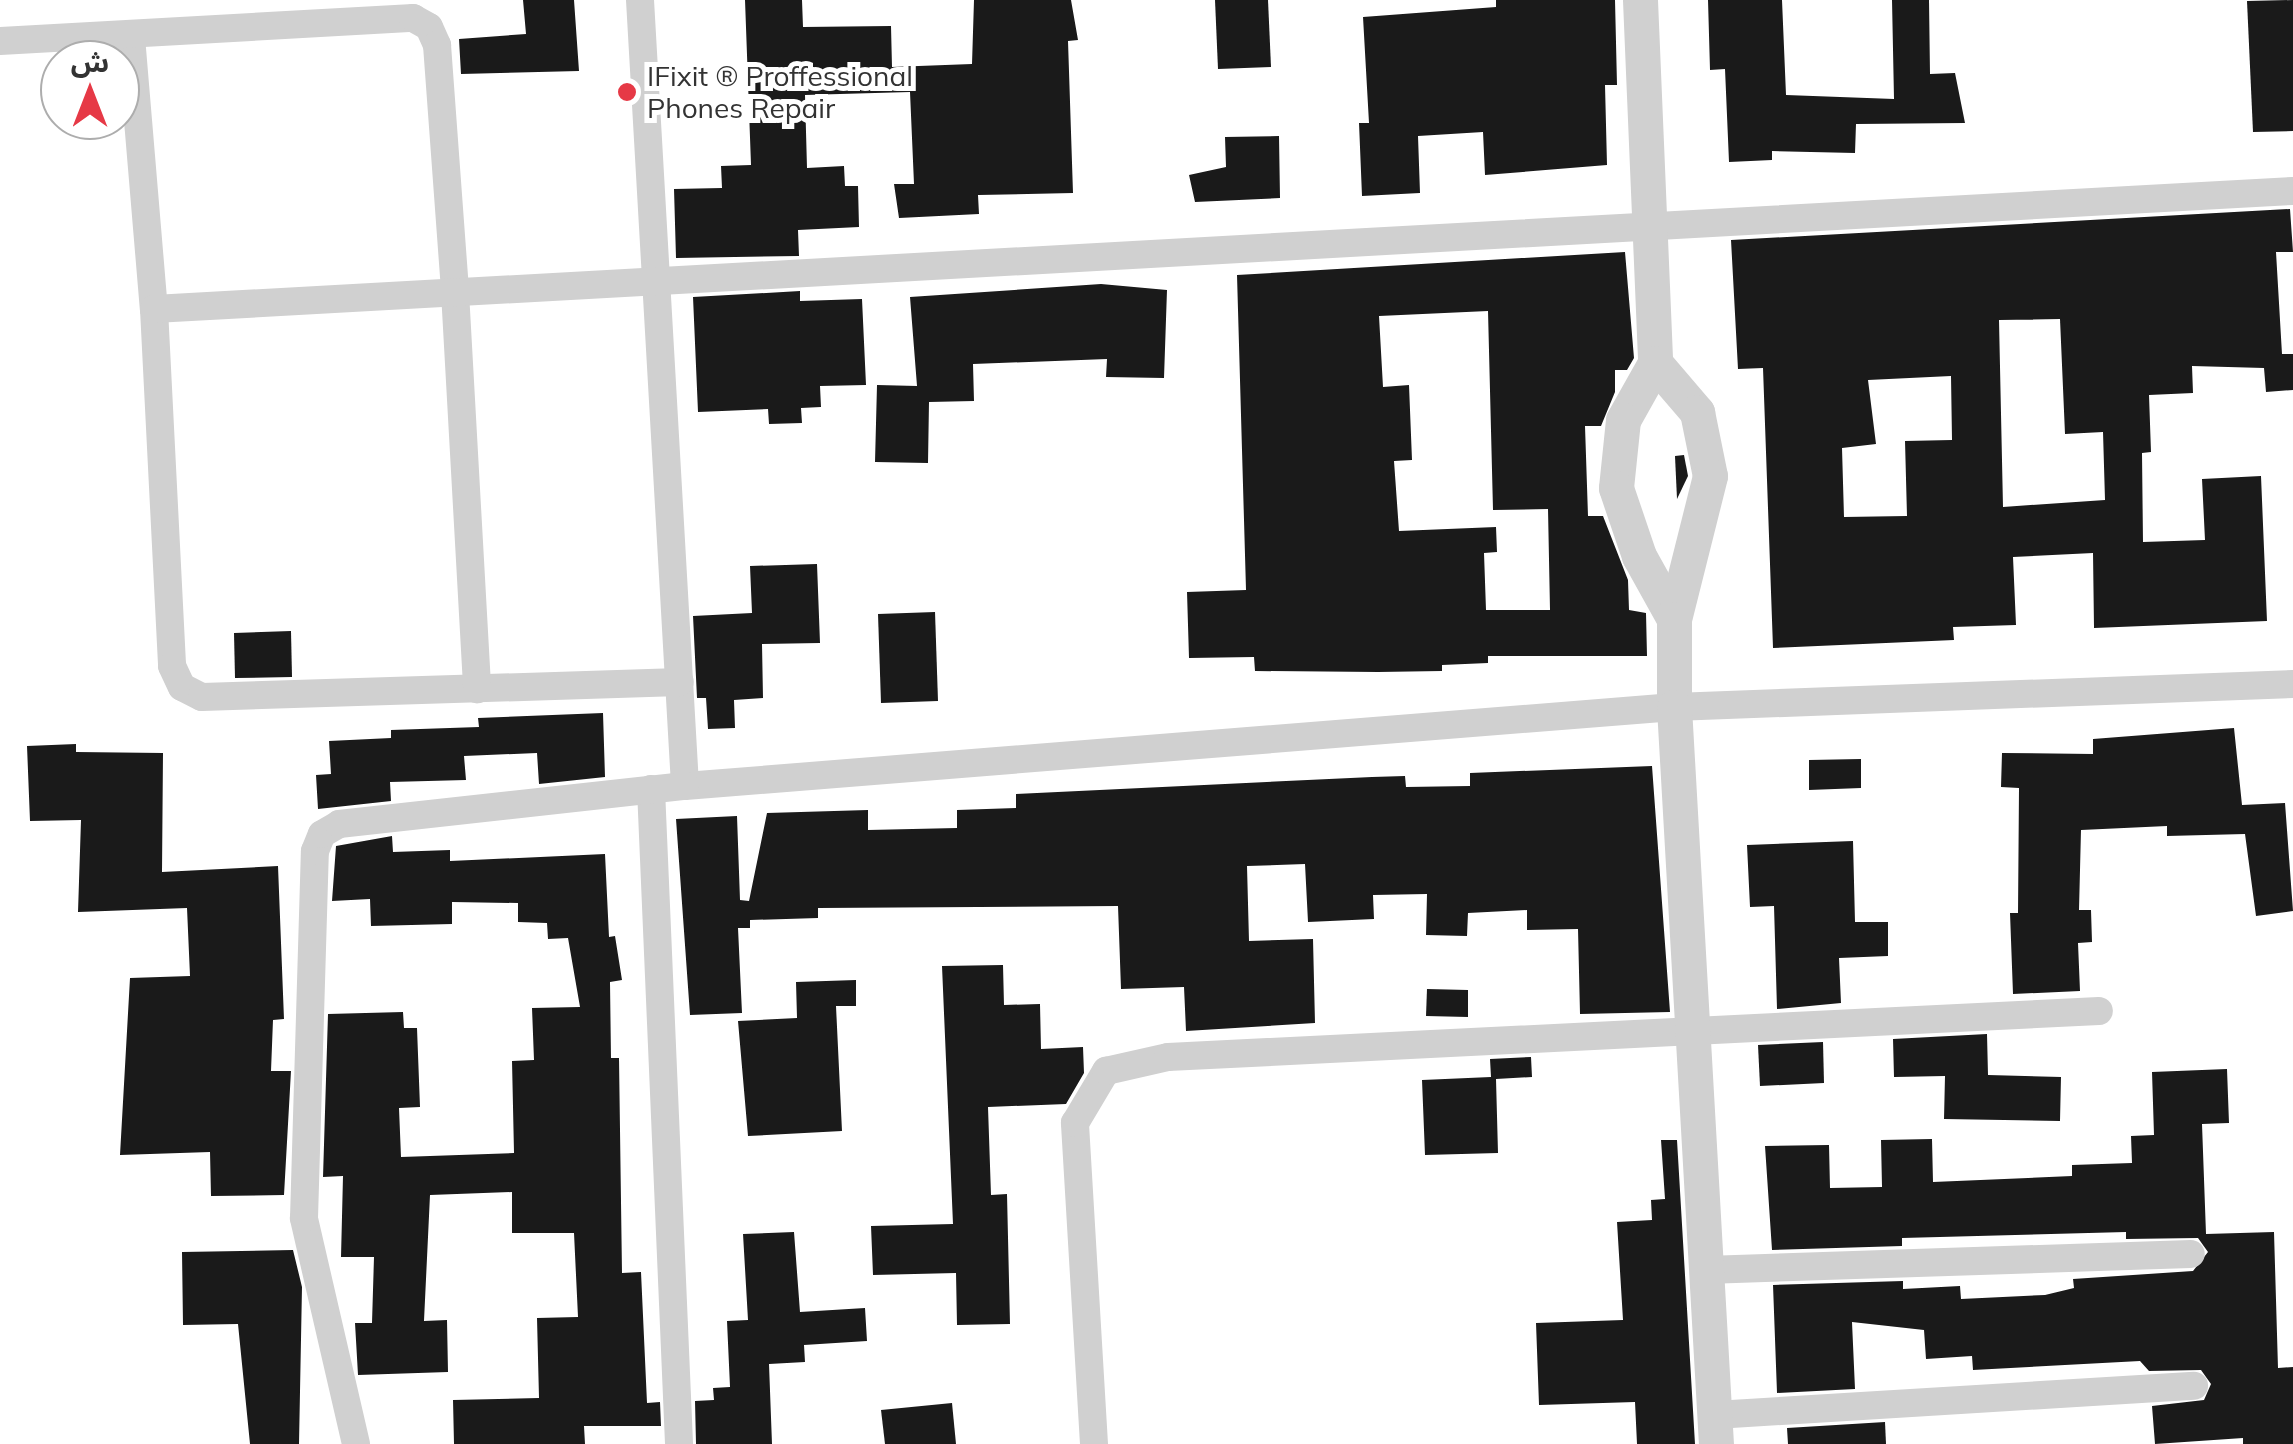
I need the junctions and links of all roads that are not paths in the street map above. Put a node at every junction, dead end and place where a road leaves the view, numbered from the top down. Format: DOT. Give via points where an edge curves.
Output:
graph roads {
  1 [pos="640,0"];
  2 [pos="1640,0"];
  3 [pos="132,36"];
  4 [pos="0,41"];
  5 [pos="2293,190"];
  6 [pos="1649,223"];
  7 [pos="660,277"];
  8 [pos="455,292"];
  9 [pos="154,309"];
  10 [pos="1655,364"];
  11 [pos="1674,619"];
  12 [pos="680,682"];
  13 [pos="2293,684"];
  14 [pos="477,689"];
  15 [pos="1674,707"];
  16 [pos="685,786"];
  17 [pos="652,789"];
  18 [pos="2099,1010"];
  19 [pos="1692,1031"];
  20 [pos="2191,1254"];
  21 [pos="1706,1270"];
  22 [pos="2194,1386"];
  23 [pos="1715,1429"];
  24 [pos="356,1444"];
  25 [pos="679,1444"];
  26 [pos="1094,1444"];
  1 -- 7 [label="street"];
  2 -- 6 [label="street"];
  3 -- 4 [label="street"];
  3 -- 8 [label="street" via="413,18 429,27 437,45"];
  3 -- 9 [label="street"];
  5 -- 6 [label="street"];
  6 -- 7 [label="street"];
  6 -- 10 [label="street"];
  7 -- 8 [label="street"];
  7 -- 12 [label="street"];
  8 -- 9 [label="street"];
  8 -- 14 [label="street"];
  9 -- 14 [label="street" via="172,666 182,687 202,697"];
  10 -- 11 [label="street" via="1697,412 1710,476"];
  10 -- 11 [label="street" via="1622,420 1616,488 1639,556"];
  11 -- 15 [label="street"];
  12 -- 14 [label="street"];
  12 -- 16 [label="street"];
  13 -- 15 [label="street"];
  15 -- 16 [label="street"];
  15 -- 19 [label="street"];
  16 -- 17 [label="street"];
  17 -- 24 [label="street" via="339,824 322,834 315,851 304,1218"];
  17 -- 25 [label="street"];
  18 -- 19 [label="street"];
  19 -- 21 [label="street"];
  19 -- 26 [label="street" via="1168,1057 1106,1072 1076,1124"];
  20 -- 21 [label="street"];
  21 -- 23 [label="street"];
  22 -- 23 [label="street"];
}
